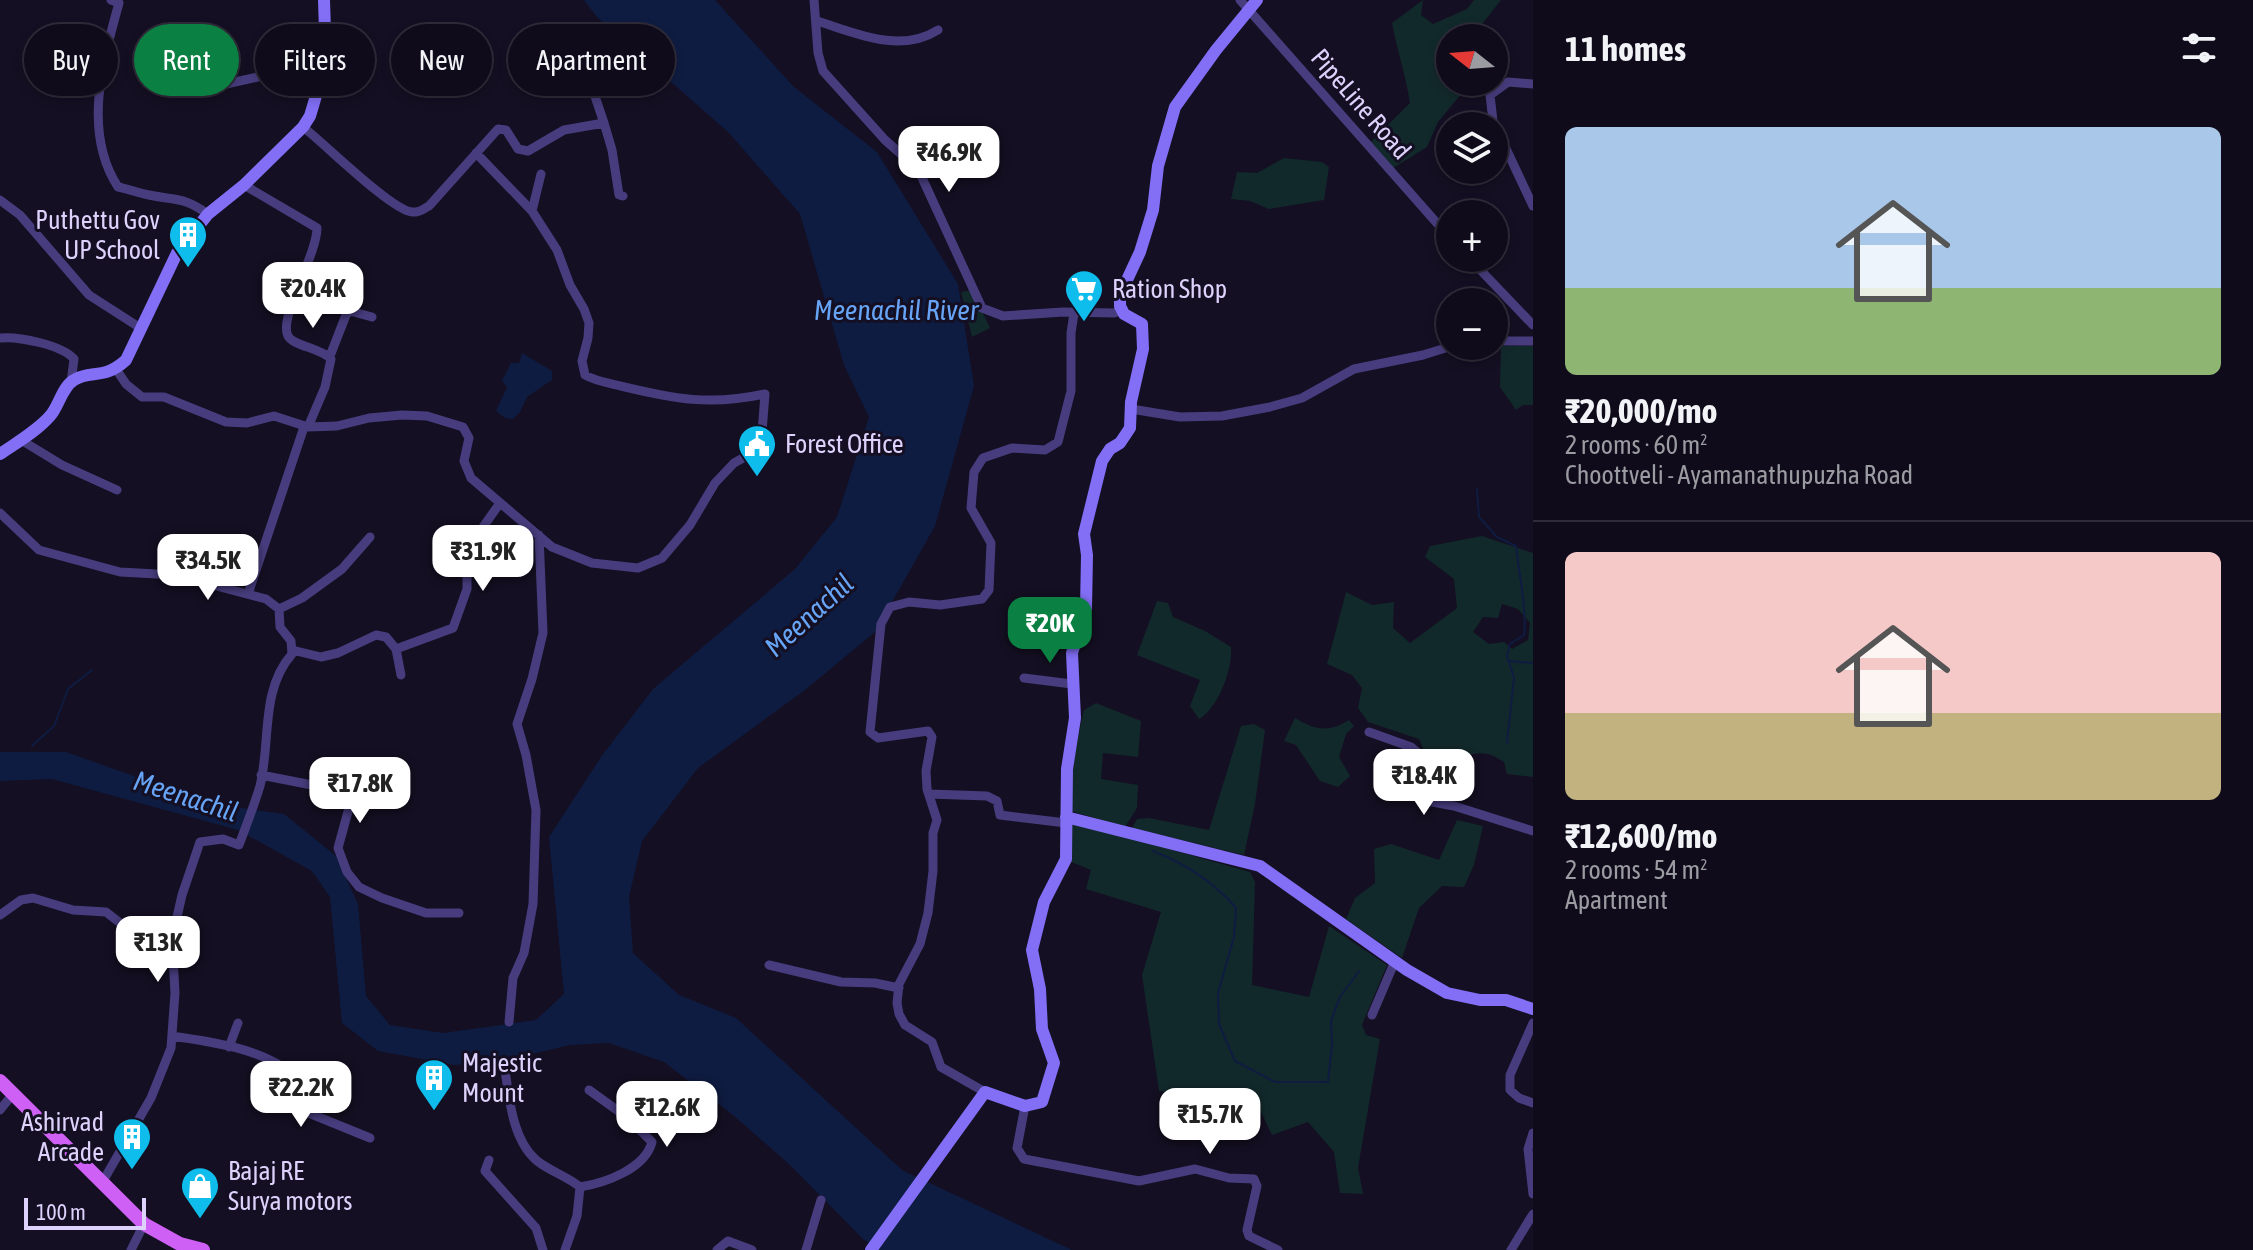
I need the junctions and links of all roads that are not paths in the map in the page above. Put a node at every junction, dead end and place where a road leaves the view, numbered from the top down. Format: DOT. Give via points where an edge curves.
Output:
graph roads {
  1 [pos="324,0"];
  2 [pos="814,0"];
  3 [pos="117,1"];
  4 [pos="1248,3"];
  5 [pos="817,21"];
  6 [pos="325,24"];
  7 [pos="938,30"];
  8 [pos="1533,84"];
  9 [pos="317,96"];
  10 [pos="595,96"];
  11 [pos="604,123"];
  12 [pos="303,127"];
  13 [pos="476,153"];
  14 [pos="541,174"];
  15 [pos="244,185"];
  16 [pos="623,196"];
  17 [pos="0,200"];
  18 [pos="1533,206"];
  19 [pos="532,211"];
  20 [pos="208,214"];
  21 [pos="1436,222"];
  22 [pos="1482,272"];
  23 [pos="1122,310"];
  24 [pos="1074,313"];
  25 [pos="372,317"];
  26 [pos="1533,325"];
  27 [pos="142,329"];
  28 [pos="0,338"];
  29 [pos="1508,341"];
  30 [pos="1533,341"];
  31 [pos="1436,351"];
  32 [pos="330,356"];
  33 [pos="116,369"];
  34 [pos="71,382"];
  35 [pos="1131,409"];
  36 [pos="306,427"];
  37 [pos="21,440"];
  38 [pos="0,454"];
  39 [pos="117,490"];
  40 [pos="500,503"];
  41 [pos="0,513"];
  42 [pos="539,535"];
  43 [pos="370,537"];
  44 [pos="248,594"];
  45 [pos="279,609"];
  46 [pos="396,649"];
  47 [pos="292,650"];
  48 [pos="401,675"];
  49 [pos="1024,678"];
  50 [pos="1072,684"];
  51 [pos="1369,732"];
  52 [pos="261,775"];
  53 [pos="929,794"];
  54 [pos="1066,820"];
  55 [pos="1533,831"];
  56 [pos="459,913"];
  57 [pos="0,915"];
  58 [pos="172,939"];
  59 [pos="1395,961"];
  60 [pos="769,965"];
  61 [pos="899,988"];
  62 [pos="1533,1009"];
  63 [pos="1372,1015"];
  64 [pos="509,1022"];
  65 [pos="238,1023"];
  66 [pos="1533,1023"];
  67 [pos="172,1036"];
  68 [pos="229,1047"];
  69 [pos="504,1063"];
  70 [pos="0,1081"];
  71 [pos="589,1090"];
  72 [pos="985,1092"];
  73 [pos="13,1094"];
  74 [pos="1533,1103"];
  75 [pos="1025,1106"];
  76 [pos="0,1110"];
  77 [pos="1533,1133"];
  78 [pos="370,1138"];
  79 [pos="489,1160"];
  80 [pos="103,1181"];
  81 [pos="580,1187"];
  82 [pos="1533,1194"];
  83 [pos="821,1200"];
  84 [pos="1533,1214"];
  85 [pos="144,1224"];
  86 [pos="131,1250"];
  87 [pos="203,1250"];
  88 [pos="543,1250"];
  89 [pos="565,1250"];
  90 [pos="717,1250"];
  91 [pos="752,1250"];
  92 [pos="806,1250"];
  93 [pos="871,1250"];
  94 [pos="1278,1250"];
  95 [pos="1511,1250"];
  1 -- 6 [label="main road"];
  2 -- 5 [label="street"];
  3 -- 20 [label="street" via="105,53 97,132 110,176 118,187 191,202"];
  4 -- 21 [label="street, PipeLine Road"];
  4 -- 23 [label="main road" via="1175,107 1158,166 1153,210 1120,295"];
  5 -- 7 [label="street" via="898,42"];
  5 -- 24 [label="street" via="823,71 918,169 982,308 1003,316"];
  8 -- 18 [label="street" via="1508,82 1490,95 1493,121"];
  9 -- 12 [label="main road"];
  10 -- 11 [label="street"];
  11 -- 13 [label="street" via="564,130 528,151 518,149 502,128"];
  11 -- 16 [label="street" via="616,189"];
  12 -- 13 [label="street" via="407,212 429,206"];
  12 -- 15 [label="main road"];
  13 -- 19 [label="street"];
  14 -- 19 [label="street"];
  15 -- 20 [label="main road"];
  15 -- 32 [label="street" via="317,228 313,255 286,327 293,341"];
  17 -- 27 [label="street" via="20,215 89,295"];
  19 -- 42 [label="street" via="557,250 589,323 582,361 585,375 688,400 730,401 765,394 762,432 752,453 715,483 662,558 638,568 592,563 552,547"];
  20 -- 27 [label="main road" via="177,253"];
  22 -- 26 [label="street"];
  23 -- 24 [label="street"];
  23 -- 35 [label="main road" via="1142,324 1144,334"];
  24 -- 53 [label="street" via="1071,391 1058,442 1045,450 1012,448 983,458 974,472 971,508 991,543 989,590 982,599 890,607 881,624 870,732 878,738 928,731"];
  25 -- 32 [label="street" via="350,311"];
  27 -- 33 [label="main road"];
  28 -- 34 [label="street" via="70,354"];
  29 -- 30 [label="street"];
  31 -- 35 [label="street" via="1354,369 1302,398 1270,407 1180,417"];
  32 -- 36 [label="street" via="325,387"];
  33 -- 34 [label="main road"];
  33 -- 36 [label="street" via="142,397 164,397 226,422 274,416"];
  34 -- 37 [label="main road" via="50,416"];
  35 -- 50 [label="main road" via="1130,428 1102,461 1084,534 1086,608 1072,653"];
  36 -- 40 [label="street" via="402,415 463,427 469,438 464,461 471,478"];
  36 -- 44 [label="street"];
  37 -- 38 [label="main road"];
  37 -- 39 [label="street"];
  40 -- 42 [label="street"];
  40 -- 46 [label="street" via="466,551 467,589 453,628"];
  41 -- 44 [label="street" via="39,550 120,572 175,575"];
  42 -- 64 [label="street" via="543,633 517,724 536,810 533,904 524,953 513,978"];
  43 -- 45 [label="street" via="342,569"];
  44 -- 45 [label="street"];
  45 -- 47 [label="street" via="280,627"];
  46 -- 47 [label="street" via="386,637 376,635 321,657"];
  46 -- 48 [label="street"];
  47 -- 52 [label="street" via="270,697"];
  49 -- 50 [label="street"];
  50 -- 54 [label="main road" via="1075,718"];
  51 -- 55 [label="street" via="1417,752 1414,785 1422,800"];
  52 -- 56 [label="street" via="346,788 349,808 338,848 359,887 426,913"];
  52 -- 58 [label="street" via="239,845 223,839 200,842"];
  53 -- 54 [label="street" via="987,796 997,801 1000,815"];
  53 -- 61 [label="street" via="937,820 928,913"];
  54 -- 59 [label="main road" via="1260,866"];
  54 -- 75 [label="main road" via="1066,859 1044,902 1032,950 1042,1029 1054,1063 1042,1102"];
  57 -- 58 [label="street" via="33,898 73,910 106,912 133,933"];
  58 -- 67 [label="street"];
  59 -- 62 [label="main road" via="1447,993"];
  59 -- 63 [label="street"];
  60 -- 61 [label="street" via="841,982"];
  61 -- 72 [label="street" via="899,1014 905,1025 932,1042 941,1067"];
  65 -- 68 [label="street"];
  66 -- 74 [label="street" via="1510,1075 1510,1090"];
  67 -- 68 [label="street"];
  67 -- 80 [label="street" via="151,1098"];
  68 -- 78 [label="street" via="287,1070 289,1105"];
  69 -- 81 [label="street" via="526,1148"];
  70 -- 73 [label="main road"];
  71 -- 81 [label="street" via="652,1142 640,1163"];
  72 -- 75 [label="main road"];
  72 -- 93 [label="main road"];
  73 -- 76 [label="street"];
  73 -- 80 [label="main road"];
  75 -- 94 [label="street" via="1017,1148 1024,1159 1139,1181 1195,1169 1254,1179 1249,1236"];
  77 -- 82 [label="street" via="1528,1149"];
  79 -- 88 [label="street" via="485,1171 536,1228"];
  80 -- 85 [label="main road"];
  81 -- 89 [label="street"];
  83 -- 92 [label="street"];
  84 -- 95 [label="street"];
  85 -- 86 [label="street"];
  85 -- 87 [label="main road"];
  90 -- 91 [label="street" via="728,1241"];
}
